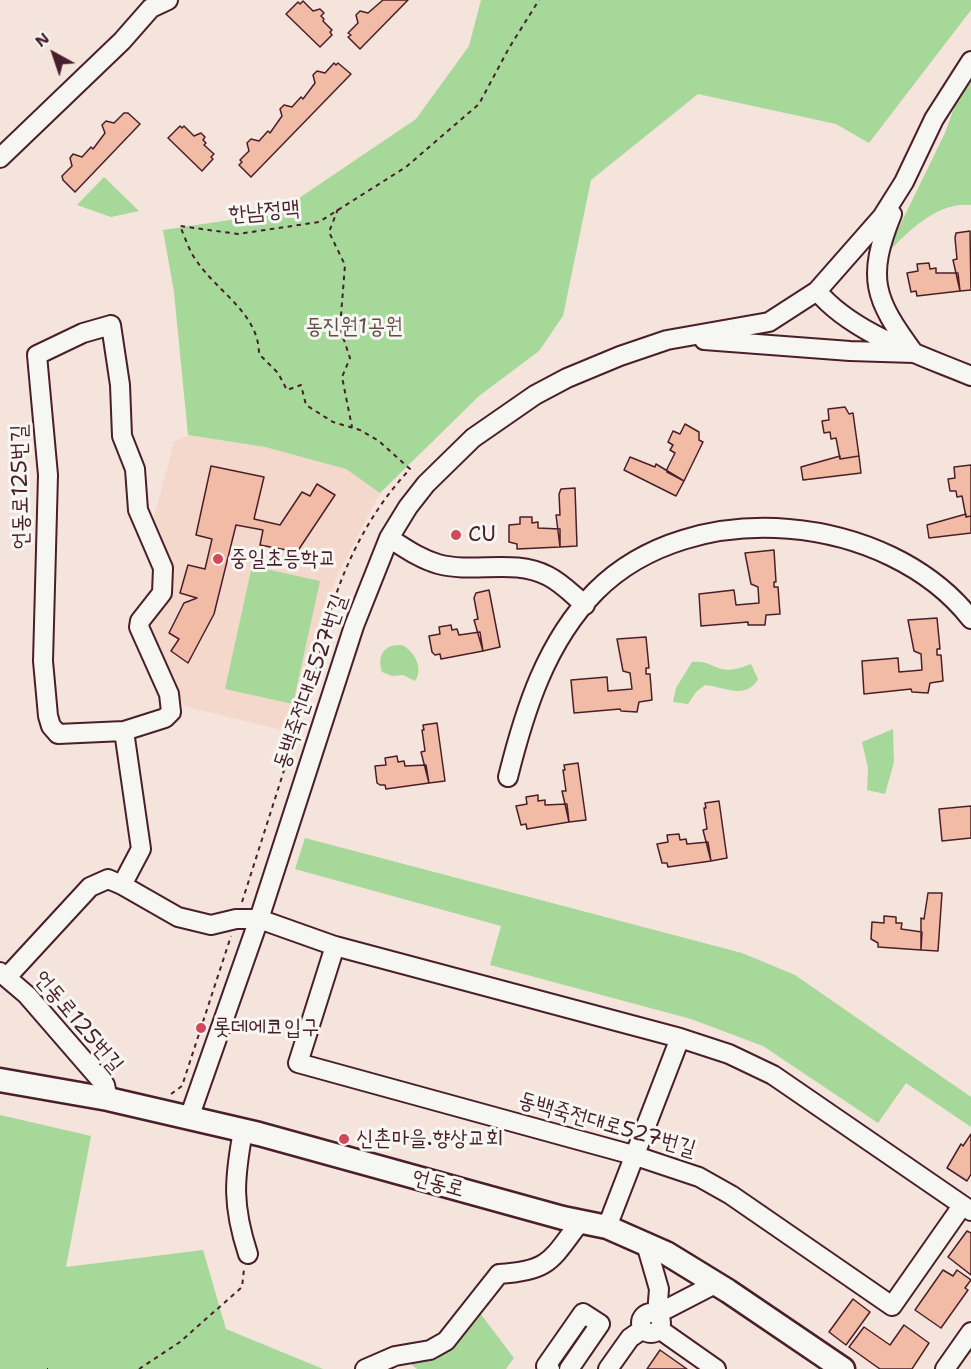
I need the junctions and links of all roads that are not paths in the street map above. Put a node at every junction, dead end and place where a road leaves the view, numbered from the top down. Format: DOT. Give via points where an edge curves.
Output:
graph roads {
  1 [pos="168,0"];
  2 [pos="971,61"];
  3 [pos="0,158"];
  4 [pos="904,182"];
  5 [pos="818,291"];
  6 [pos="680,338"];
  7 [pos="914,353"];
  8 [pos="971,376"];
  9 [pos="389,538"];
  10 [pos="585,605"];
  11 [pos="971,619"];
  12 [pos="124,731"];
  13 [pos="508,777"];
  14 [pos="122,885"];
  15 [pos="259,919"];
  16 [pos="334,946"];
  17 [pos="4,974"];
  18 [pos="680,1038"];
  19 [pos="0,1080"];
  20 [pos="108,1100"];
  21 [pos="189,1118"];
  22 [pos="243,1131"];
  23 [pos="633,1155"];
  24 [pos="967,1209"];
  25 [pos="580,1222"];
  26 [pos="608,1227"];
  27 [pos="646,1244"];
  28 [pos="248,1254"];
  29 [pos="717,1283"];
  30 [pos="653,1324"];
  31 [pos="971,1332"];
  32 [pos="365,1369"];
  33 [pos="550,1369"];
  34 [pos="569,1369"];
  35 [pos="608,1369"];
  36 [pos="716,1369"];
  37 [pos="843,1369"];
  38 [pos="945,1369"];
  1 -- 3 [label="street" via="151,8"];
  2 -- 4 [label="street, 동백죽전대로527번길" via="934,119"];
  4 -- 5 [label="street, 동백죽전대로527번길" via="882,217"];
  4 -- 7 [label="street" via="881,240 876,280 889,318"];
  5 -- 6 [label="street, 동백죽전대로527번길" via="769,322"];
  5 -- 7 [label="street" via="840,315"];
  6 -- 7 [label="street"];
  6 -- 9 [label="street, 동백죽전대로527번길" via="620,356 567,378 500,418 466,444 426,484"];
  7 -- 8 [label="street"];
  9 -- 10 [label="street" via="438,564 512,566 550,576"];
  9 -- 15 [label="street, 동백죽전대로527번길" via="354,626"];
  10 -- 11 [label="street" via="626,568 677,541 738,530 783,529 835,536 889,556 941,589"];
  10 -- 13 [label="street" via="561,636 532,692"];
  12 -- 12 [label="street, 언동로125번길" via="165,718 171,712 169,694 138,627 162,593 164,568 138,510 135,469 122,436 111,325 83,333 37,355 49,520 43,642 46,704 51,726 58,734"];
  12 -- 14 [label="street" via="141,849"];
  14 -- 15 [label="street, 언동로125번길" via="178,917 212,925"];
  14 -- 17 [label="street, 언동로125번길" via="108,879 90,887"];
  15 -- 16 [label="street, 동백죽전대로527번길"];
  15 -- 21 [label="street, 동백죽전대로527번길"];
  16 -- 18 [label="street, 동백죽전대로527번길"];
  16 -- 23 [label="street, 동백죽전대로527번길" via="298,1063"];
  17 -- 20 [label="street, 언동로125번길" via="105,1085"];
  18 -- 23 [label="street"];
  18 -- 24 [label="street, 동백죽전대로527번길" via="729,1054 780,1079"];
  19 -- 20 [label="main road, 언동로"];
  20 -- 21 [label="main road, 언동로"];
  21 -- 22 [label="main road, 언동로"];
  22 -- 25 [label="main road, 언동로"];
  22 -- 28 [label="street" via="235,1178 237,1219"];
  23 -- 24 [label="street, 동백죽전대로527번길" via="715,1185 892,1306"];
  23 -- 26 [label="street"];
  25 -- 26 [label="main road, 언동로"];
  25 -- 32 [label="street" via="549,1263 524,1273 499,1274 446,1341 430,1350 395,1356"];
  26 -- 27 [label="main road, 언동로"];
  27 -- 29 [label="main road, 언동로"];
  27 -- 30 [label="street" via="659,1289"];
  29 -- 30 [label="street"];
  29 -- 37 [label="main road, 언동로"];
  30 -- 35 [label="street" via="630,1338"];
  30 -- 36 [label="street"];
  31 -- 38 [label="street"];
  33 -- 34 [label="street" via="546,1366 583,1313 600,1324"];
}
